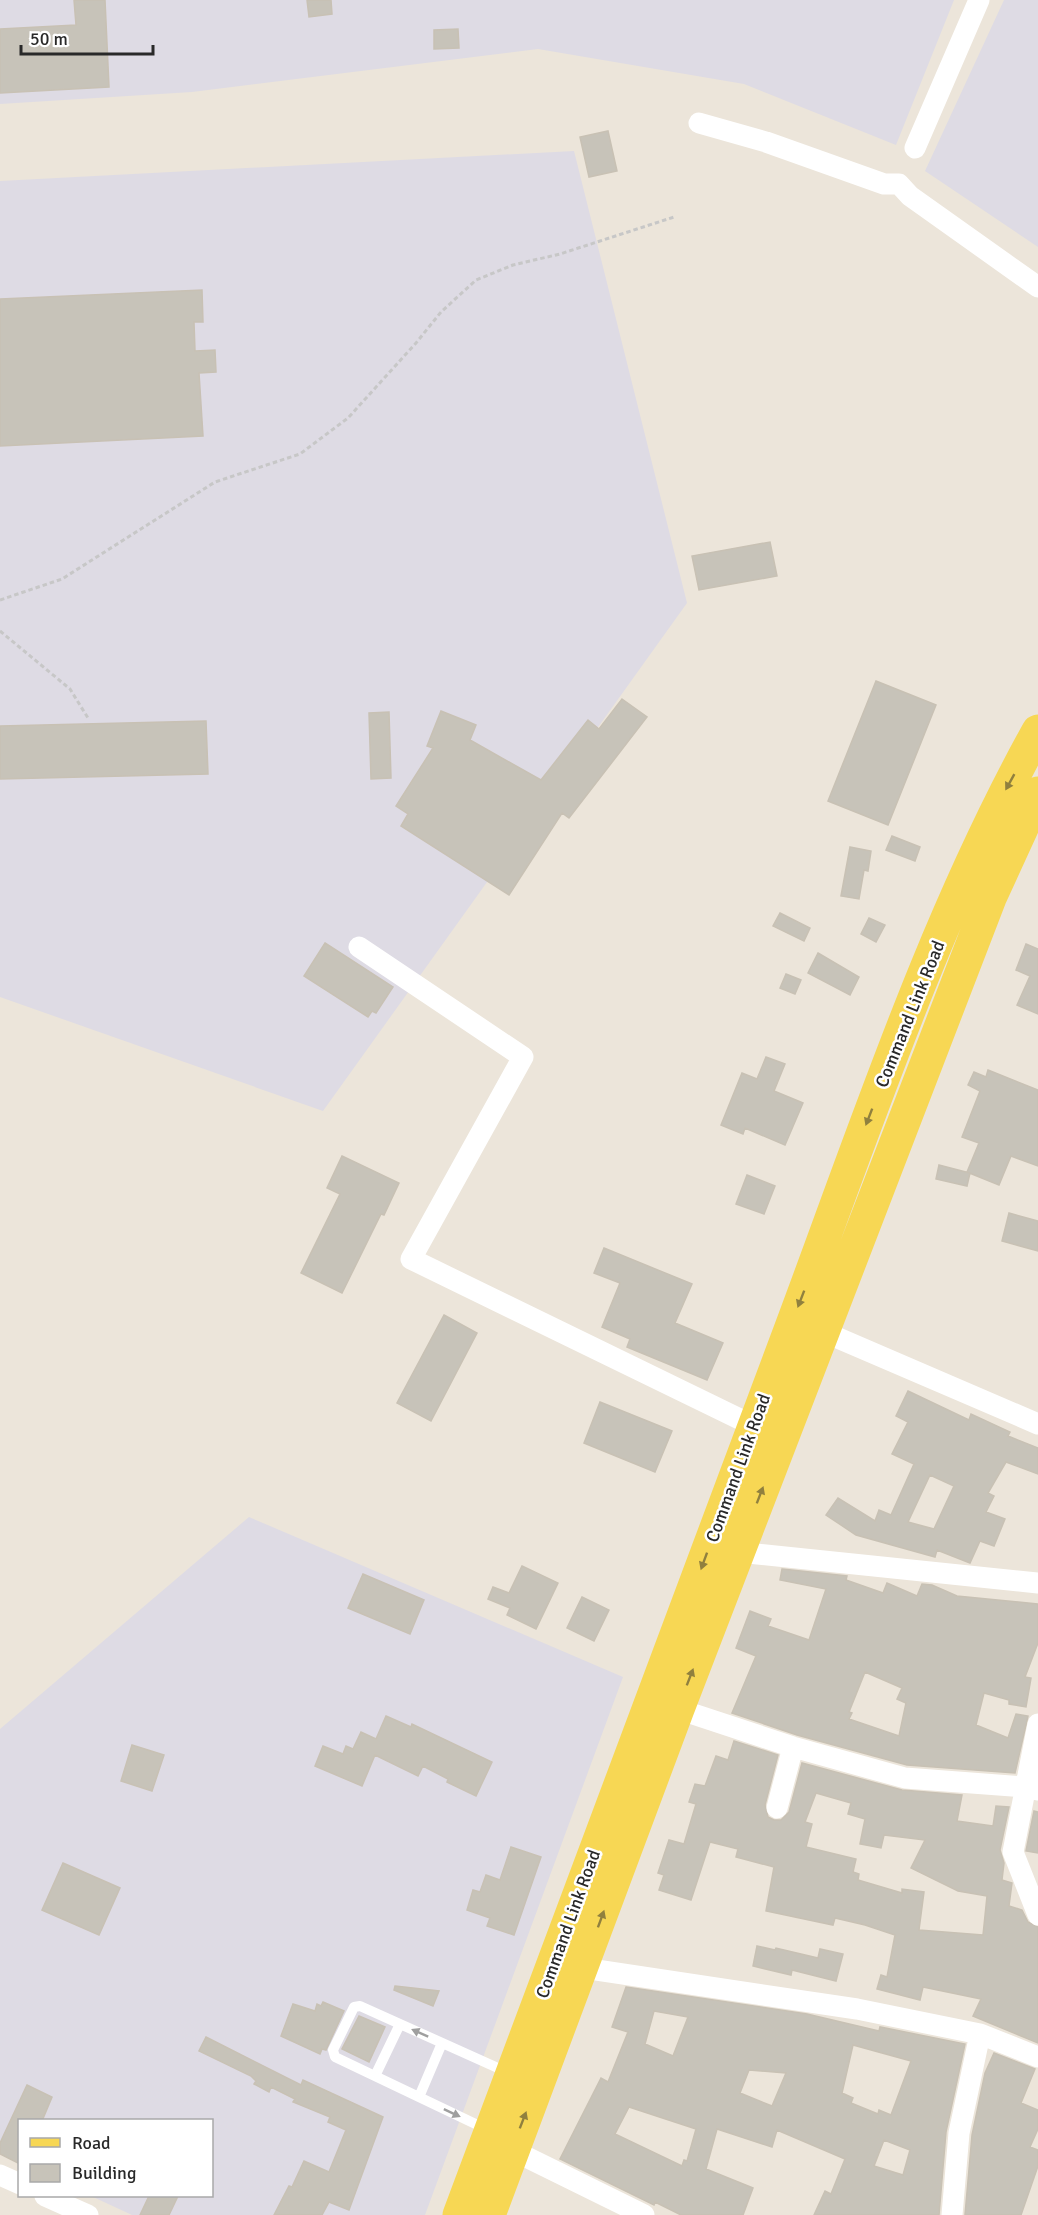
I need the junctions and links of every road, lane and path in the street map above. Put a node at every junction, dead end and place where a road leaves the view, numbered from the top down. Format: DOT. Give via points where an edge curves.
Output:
graph roads {
  1 [pos="979,0"];
  2 [pos="699,123"];
  3 [pos="915,148"];
  4 [pos="674,217"];
  5 [pos="1038,287"];
  6 [pos="0,600"];
  7 [pos="0,631"];
  8 [pos="88,718"];
  9 [pos="1038,731"];
  10 [pos="1036,802"];
  11 [pos="359,947"];
  12 [pos="824,1332"];
  13 [pos="1038,1424"];
  14 [pos="754,1426"];
  15 [pos="738,1552"];
  16 [pos="1038,1583"];
  17 [pos="678,1709"];
  18 [pos="1038,1724"];
  19 [pos="793,1747"];
  20 [pos="1031,1789"];
  21 [pos="777,1808"];
  22 [pos="1038,1916"];
  23 [pos="583,1968"];
  24 [pos="400,2024"];
  25 [pos="980,2034"];
  26 [pos="442,2043"];
  27 [pos="1038,2057"];
  28 [pos="512,2074"];
  29 [pos="375,2076"];
  30 [pos="418,2097"];
  31 [pos="501,2141"];
  32 [pos="0,2175"];
  33 [pos="18,2183"];
  34 [pos="47,2197"];
  35 [pos="88,2215"];
  36 [pos="459,2215"];
  37 [pos="489,2215"];
  38 [pos="644,2215"];
  39 [pos="952,2215"];
  1 -- 3 [label="street"];
  2 -- 5 [label="street" via="884,184 899,184 910,196"];
  4 -- 6 [label="path" via="513,265 476,280 441,312 348,417 300,454 215,483 62,579"];
  7 -- 8 [label="path" via="70,689"];
  9 -- 14 [label="main road, Command Link Road, one-way" via="963,878"];
  10 -- 12 [label="main road, Command Link Road" via="990,898"];
  11 -- 14 [label="street" via="523,1056 411,1259"];
  12 -- 13 [label="street"];
  15 -- 12 [label="main road, Command Link Road, one-way"];
  14 -- 28 [label="main road, Command Link Road, one-way"];
  15 -- 16 [label="street"];
  17 -- 15 [label="main road, Command Link Road, one-way"];
  17 -- 19 [label="street"];
  23 -- 17 [label="main road, Command Link Road, one-way"];
  18 -- 20 [label="street"];
  19 -- 20 [label="street" via="905,1778"];
  19 -- 21 [label="street"];
  20 -- 22 [label="street" via="1013,1852"];
  23 -- 25 [label="street" via="857,2009"];
  31 -- 23 [label="main road, Command Link Road, one-way"];
  26 -- 24 [label="lane, one-way"];
  24 -- 29 [label="lane"];
  24 -- 29 [label="lane" via="360,2006 354,2007 333,2050 335,2057"];
  25 -- 27 [label="street"];
  25 -- 39 [label="street" via="959,2133"];
  26 -- 28 [label="lane"];
  26 -- 30 [label="lane"];
  28 -- 31 [label="main road, Command Link Road"];
  29 -- 30 [label="lane"];
  30 -- 31 [label="lane, one-way"];
  31 -- 36 [label="main road, Command Link Road"];
  31 -- 37 [label="main road, Command Link Road"];
  31 -- 38 [label="street"];
  32 -- 33 [label="street"];
  34 -- 35 [label="street"];
}
